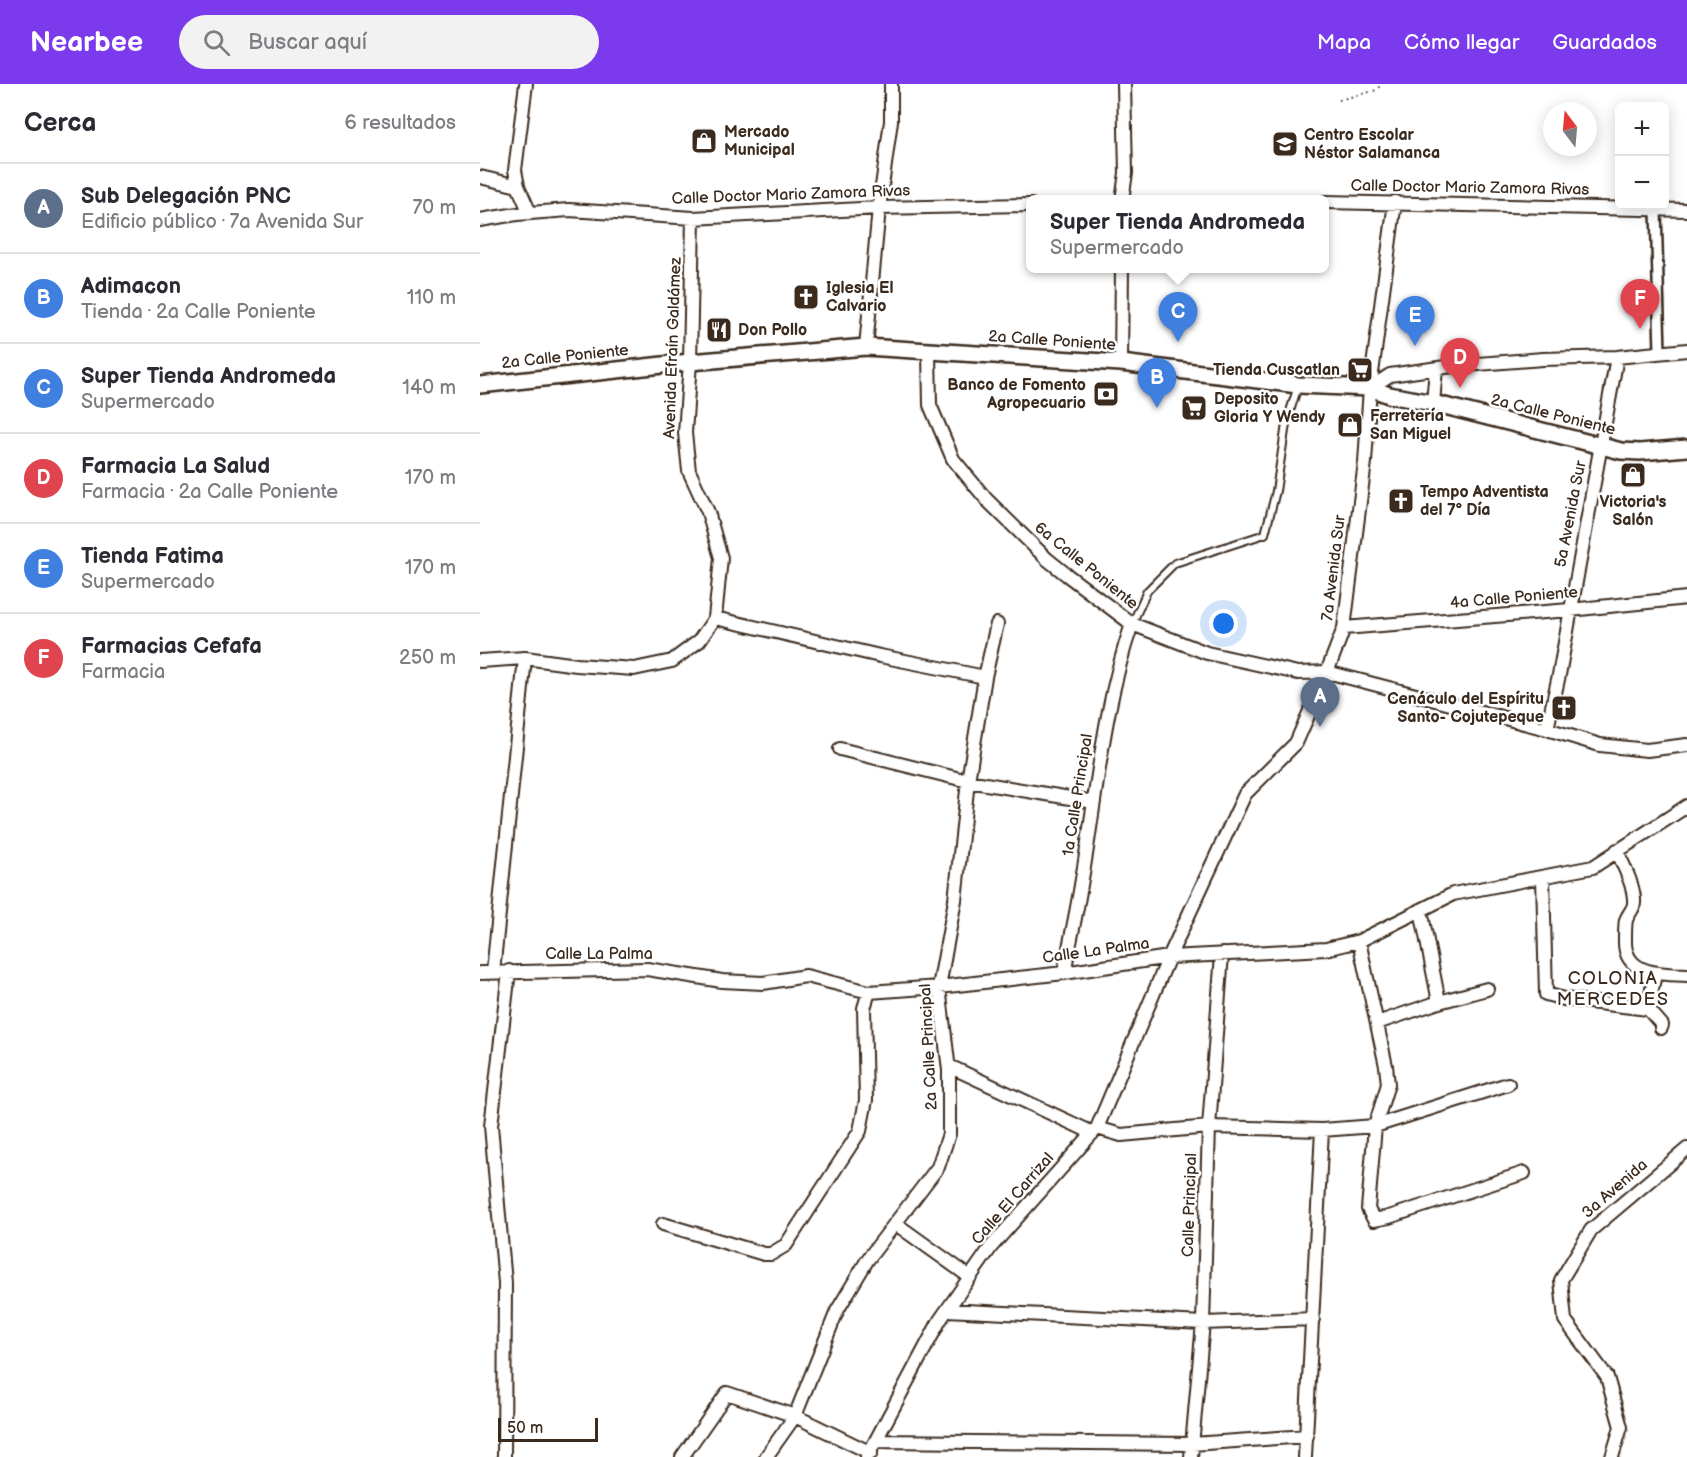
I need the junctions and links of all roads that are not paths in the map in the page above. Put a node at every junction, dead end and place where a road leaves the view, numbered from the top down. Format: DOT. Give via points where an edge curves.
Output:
graph roads {
  1 [pos="526,84"];
  2 [pos="891,84"];
  3 [pos="1124,84"];
  4 [pos="480,177"];
  5 [pos="518,186"];
  6 [pos="1123,195"];
  7 [pos="1329,202"];
  8 [pos="1395,202"];
  9 [pos="1026,205"];
  10 [pos="879,208"];
  11 [pos="1615,208"];
  12 [pos="1669,209"];
  13 [pos="1656,210"];
  14 [pos="1687,210"];
  15 [pos="530,213"];
  16 [pos="693,218"];
  17 [pos="480,220"];
  18 [pos="1122,273"];
  19 [pos="866,347"];
  20 [pos="929,351"];
  21 [pos="1687,351"];
  22 [pos="1660,352"];
  23 [pos="1617,357"];
  24 [pos="690,362"];
  25 [pos="1121,363"];
  26 [pos="1436,369"];
  27 [pos="480,385"];
  28 [pos="1298,385"];
  29 [pos="1370,388"];
  30 [pos="1433,403"];
  31 [pos="1601,446"];
  32 [pos="1687,448"];
  33 [pos="1687,598"];
  34 [pos="1570,610"];
  35 [pos="715,618"];
  36 [pos="997,624"];
  37 [pos="1132,624"];
  38 [pos="1344,628"];
  39 [pos="525,658"];
  40 [pos="480,661"];
  41 [pos="1327,672"];
  42 [pos="985,677"];
  43 [pos="1547,729"];
  44 [pos="1687,745"];
  45 [pos="840,749"];
  46 [pos="968,781"];
  47 [pos="1094,802"];
  48 [pos="1687,806"];
  49 [pos="1617,850"];
  50 [pos="1543,878"];
  51 [pos="1421,910"];
  52 [pos="1359,941"];
  53 [pos="1222,954"];
  54 [pos="1170,957"];
  55 [pos="509,971"];
  56 [pos="486,972"];
  57 [pos="1064,973"];
  58 [pos="1655,974"];
  59 [pos="1687,975"];
  60 [pos="939,987"];
  61 [pos="1487,989"];
  62 [pos="869,992"];
  63 [pos="1438,1002"];
  64 [pos="1648,1009"];
  65 [pos="1377,1023"];
  66 [pos="1661,1028"];
  67 [pos="949,1066"];
  68 [pos="1508,1084"];
  69 [pos="1376,1126"];
  70 [pos="1209,1127"];
  71 [pos="1322,1130"];
  72 [pos="1095,1131"];
  73 [pos="1687,1149"];
  74 [pos="1524,1173"];
  75 [pos="663,1224"];
  76 [pos="896,1224"];
  77 [pos="970,1277"];
  78 [pos="947,1310"];
  79 [pos="1313,1319"];
  80 [pos="1203,1323"];
  81 [pos="795,1416"];
  82 [pos="1307,1436"];
  83 [pos="877,1441"];
  84 [pos="1191,1450"];
  85 [pos="869,1455"];
  86 [pos="504,1457"];
  87 [pos="682,1457"];
  88 [pos="766,1457"];
  89 [pos="1305,1457"];
  90 [pos="1612,1457"];
  1 -- 5 [label="street" via="515,170"];
  2 -- 10 [label="street" via="891,121"];
  3 -- 6 [label="street" via="1126,173"];
  4 -- 5 [label="street"];
  5 -- 15 [label="street"];
  7 -- 8 [label="street, Calle Doctor Mario Zamora Rivas"];
  8 -- 11 [label="street, Calle Doctor Mario Zamora Rivas"];
  8 -- 29 [label="street, 7a Avenida Sur"];
  9 -- 10 [label="street, Calle Doctor Mario Zamora Rivas"];
  10 -- 16 [label="street, Calle Doctor Mario Zamora Rivas"];
  10 -- 19 [label="street"];
  12 -- 14 [label="street, Calle Doctor Mario Zamora Rivas"];
  13 -- 22 [label="street"];
  15 -- 16 [label="street, Calle Doctor Mario Zamora Rivas" via="569,210"];
  15 -- 17 [label="street, Calle Doctor Mario Zamora Rivas"];
  16 -- 24 [label="street, Avenida Efraín Galdámez"];
  18 -- 25 [label="street"];
  19 -- 20 [label="street, 2a Calle Poniente"];
  19 -- 24 [label="street, 2a Calle Poniente"];
  20 -- 25 [label="street, 2a Calle Poniente"];
  20 -- 37 [label="street, 6a Calle Poniente" via="930,405 953,459 987,500 1047,559"];
  21 -- 22 [label="street"];
  22 -- 23 [label="street"];
  23 -- 26 [label="street"];
  23 -- 31 [label="street, 5a Avenida Sur"];
  24 -- 27 [label="street, 2a Calle Poniente"];
  24 -- 35 [label="street, Avenida Efraín Galdámez" via="685,434 689,471 708,512 721,558"];
  25 -- 28 [label="street, 2a Calle Poniente"];
  26 -- 29 [label="street" via="1390,375"];
  26 -- 30 [label="street"];
  28 -- 29 [label="street, 2a Calle Poniente"];
  28 -- 37 [label="lane" via="1286,424 1276,491 1264,534 1175,563 1147,591"];
  29 -- 30 [label="street, 2a Calle Poniente"];
  29 -- 38 [label="street, 7a Avenida Sur"];
  30 -- 31 [label="street, 2a Calle Poniente"];
  31 -- 32 [label="street, 2a Calle Poniente" via="1640,452"];
  31 -- 34 [label="street, 5a Avenida Sur"];
  33 -- 34 [label="street, 4a Calle Poniente"];
  34 -- 38 [label="street, 4a Calle Poniente"];
  34 -- 43 [label="street, 5a Avenida Sur"];
  35 -- 39 [label="street" via="699,641 672,661 634,669"];
  35 -- 42 [label="street"];
  36 -- 42 [label="street, 2a Calle Principal"];
  37 -- 41 [label="street, 6a Calle Poniente" via="1207,653 1298,673"];
  37 -- 47 [label="street, 1a Calle Principal" via="1118,664"];
  38 -- 41 [label="street, 7a Avenida Sur"];
  39 -- 40 [label="street"];
  39 -- 56 [label="street"];
  41 -- 43 [label="street, 6a Calle Poniente"];
  41 -- 54 [label="street, 7a Avenida Sur" via="1296,743 1245,794"];
  42 -- 46 [label="street, 2a Calle Principal"];
  43 -- 44 [label="street, 6a Calle Poniente" via="1600,746 1647,750"];
  45 -- 46 [label="street"];
  46 -- 47 [label="street"];
  46 -- 60 [label="street, 2a Calle Principal" via="955,900"];
  47 -- 57 [label="street, 1a Calle Principal"];
  48 -- 49 [label="street, Calle La Palma"];
  49 -- 50 [label="street, Calle La Palma" via="1593,867"];
  49 -- 58 [label="street" via="1632,888 1634,905 1626,920 1624,949 1634,965"];
  50 -- 51 [label="street, Calle La Palma" via="1453,894"];
  50 -- 64 [label="street" via="1546,994"];
  51 -- 52 [label="street, Calle La Palma"];
  51 -- 63 [label="street"];
  52 -- 53 [label="street, Calle La Palma" via="1326,949"];
  52 -- 65 [label="street"];
  53 -- 54 [label="street, Calle La Palma"];
  53 -- 70 [label="street, Calle Principal"];
  54 -- 57 [label="street, Calle La Palma"];
  54 -- 72 [label="street, Calle El Carrizal"];
  55 -- 56 [label="street, Calle La Palma"];
  55 -- 62 [label="street, Calle La Palma" via="647,969 763,983 806,976"];
  55 -- 86 [label="street" via="491,1126 505,1283"];
  57 -- 60 [label="street, Calle La Palma"];
  58 -- 59 [label="street"];
  58 -- 64 [label="street"];
  60 -- 62 [label="street, Calle La Palma"];
  60 -- 67 [label="street, 2a Calle Principal"];
  61 -- 63 [label="street"];
  62 -- 75 [label="street" via="864,1008 866,1100 860,1131 786,1245 764,1254"];
  63 -- 65 [label="street"];
  64 -- 66 [label="street"];
  65 -- 69 [label="street" via="1388,1084"];
  67 -- 72 [label="street"];
  67 -- 76 [label="street, 2a Calle Principal" via="949,1134 938,1167"];
  68 -- 69 [label="street"];
  69 -- 71 [label="street"];
  69 -- 74 [label="street" via="1368,1209 1374,1220"];
  70 -- 71 [label="street"];
  70 -- 72 [label="street" via="1121,1135"];
  70 -- 80 [label="street, Calle Principal"];
  71 -- 79 [label="street"];
  72 -- 77 [label="street, Calle El Carrizal" via="991,1247"];
  73 -- 90 [label="street, 3a Avenida" via="1591,1230 1561,1280 1565,1320 1607,1377 1621,1427"];
  76 -- 77 [label="street"];
  76 -- 81 [label="street, 2a Calle Principal" via="868,1259 837,1311"];
  77 -- 78 [label="street, Calle El Carrizal"];
  78 -- 80 [label="street"];
  78 -- 83 [label="street, Calle El Carrizal"];
  79 -- 80 [label="street"];
  79 -- 82 [label="street"];
  80 -- 84 [label="street, Calle Principal"];
  81 -- 85 [label="street"];
  81 -- 87 [label="street" via="728,1393"];
  81 -- 88 [label="street, 2a Calle Principal"];
  82 -- 84 [label="street"];
  82 -- 89 [label="street"];
  83 -- 84 [label="street"];
  83 -- 85 [label="street, Calle El Carrizal"];
}
